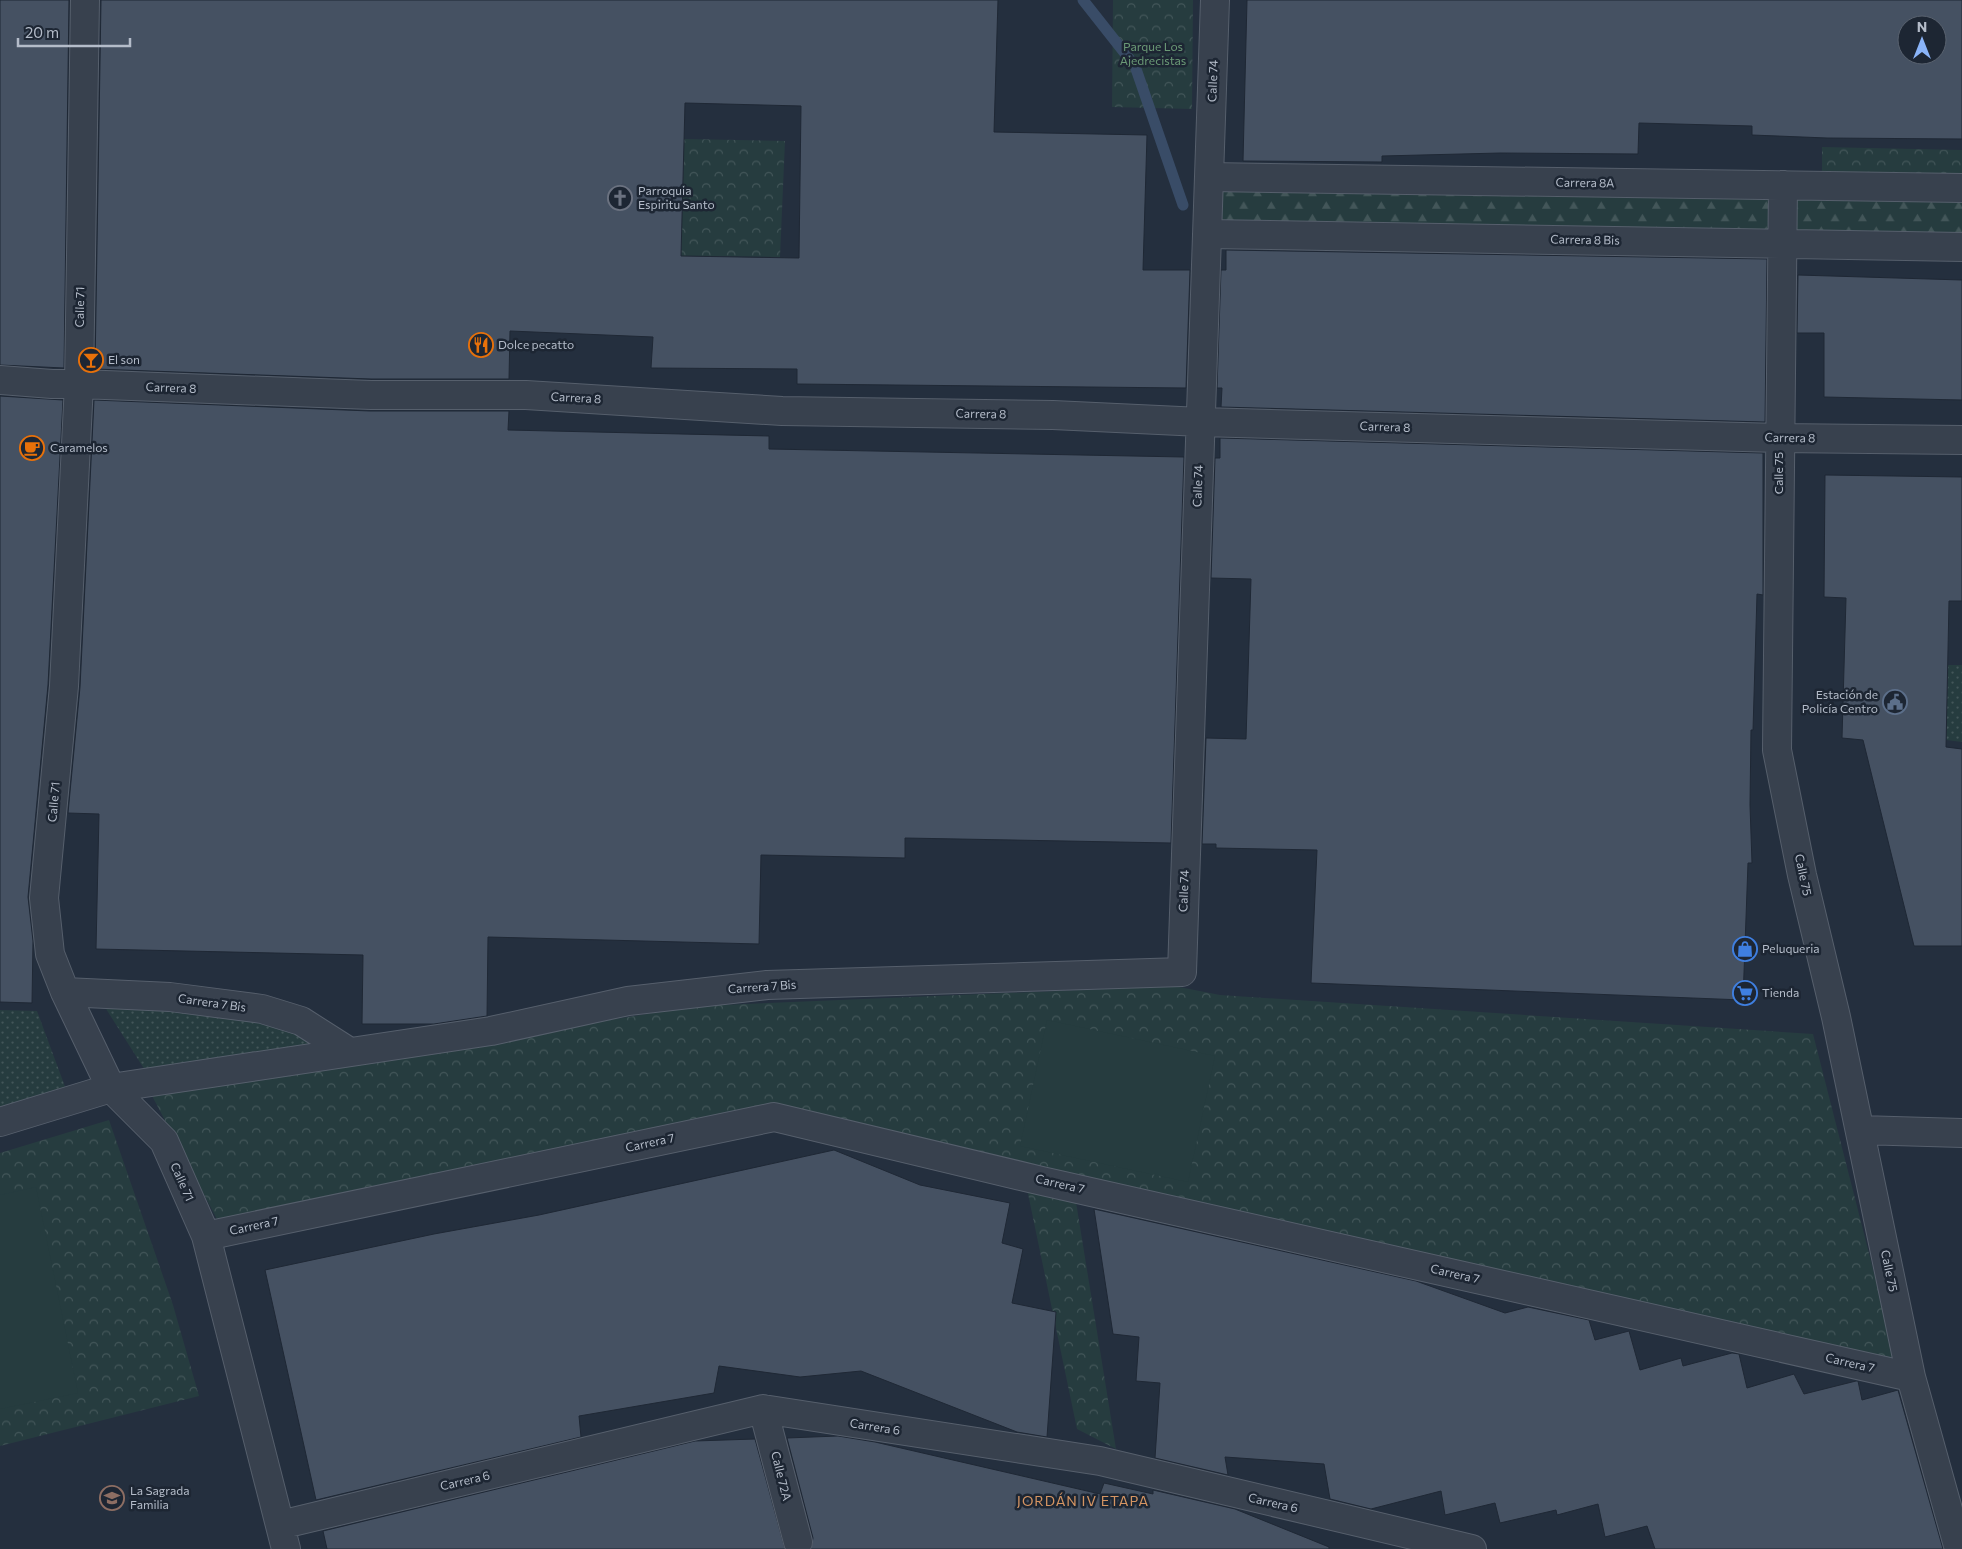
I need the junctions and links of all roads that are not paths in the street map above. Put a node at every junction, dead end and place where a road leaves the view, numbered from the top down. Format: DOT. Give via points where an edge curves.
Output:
graph roads {
  1 [pos="85,0"];
  2 [pos="1215,0"];
  3 [pos="1209,177"];
  4 [pos="1783,186"];
  5 [pos="1962,188"];
  6 [pos="1207,234"];
  7 [pos="1781,244"];
  8 [pos="1962,247"];
  9 [pos="0,380"];
  10 [pos="79,384"];
  11 [pos="1201,422"];
  12 [pos="1779,438"];
  13 [pos="1962,440"];
  14 [pos="1182,972"];
  15 [pos="65,992"];
  16 [pos="348,1051"];
  17 [pos="111,1088"];
  18 [pos="0,1122"];
  19 [pos="1860,1130"];
  20 [pos="1962,1133"];
  21 [pos="206,1236"];
  22 [pos="1912,1377"];
  23 [pos="763,1409"];
  24 [pos="283,1537"];
  25 [pos="1396,1540"];
  26 [pos="798,1542"];
  27 [pos="1472,1549"];
  28 [pos="1959,1549"];
  1 -- 10 [label="street, Calle 71"];
  2 -- 3 [label="street, Calle 74"];
  3 -- 4 [label="street, Carrera 8A"];
  3 -- 6 [label="street, Calle 74"];
  4 -- 5 [label="street, Carrera 8A"];
  4 -- 7 [label="street, Calle 75"];
  6 -- 7 [label="street, Carrera 8 Bis"];
  6 -- 11 [label="street, Calle 74"];
  7 -- 8 [label="street, Carrera 8 Bis"];
  7 -- 12 [label="street, Calle 75"];
  9 -- 10 [label="street, Carrera 8"];
  10 -- 11 [label="street, Carrera 8" via="371,395 526,395 782,410 1053,415"];
  10 -- 15 [label="street, Calle 71" via="64,686 44,898 50,954"];
  11 -- 12 [label="street, Carrera 8"];
  11 -- 14 [label="street, Calle 74"];
  12 -- 13 [label="street, Carrera 8"];
  12 -- 19 [label="street, Calle 75" via="1777,750"];
  14 -- 16 [label="street, Carrera 7 Bis" via="766,985 628,1001 492,1030"];
  15 -- 16 [label="street, Carrera 7 Bis" via="170,997 262,1009 301,1021"];
  15 -- 17 [label="street, Calle 71"];
  16 -- 17 [label="street, Carrera 7 Bis"];
  17 -- 18 [label="street"];
  17 -- 21 [label="street, Calle 71" via="164,1142"];
  19 -- 20 [label="street"];
  19 -- 22 [label="street, Calle 75"];
  21 -- 22 [label="street, Carrera 7" via="774,1117"];
  21 -- 24 [label="street, Calle 71"];
  22 -- 28 [label="street, Calle 75"];
  23 -- 24 [label="street, Carrera 6"];
  23 -- 25 [label="street, Carrera 6" via="1100,1461"];
  23 -- 26 [label="street, Calle 72A"];
  25 -- 27 [label="street, Carrera 6"];
}
